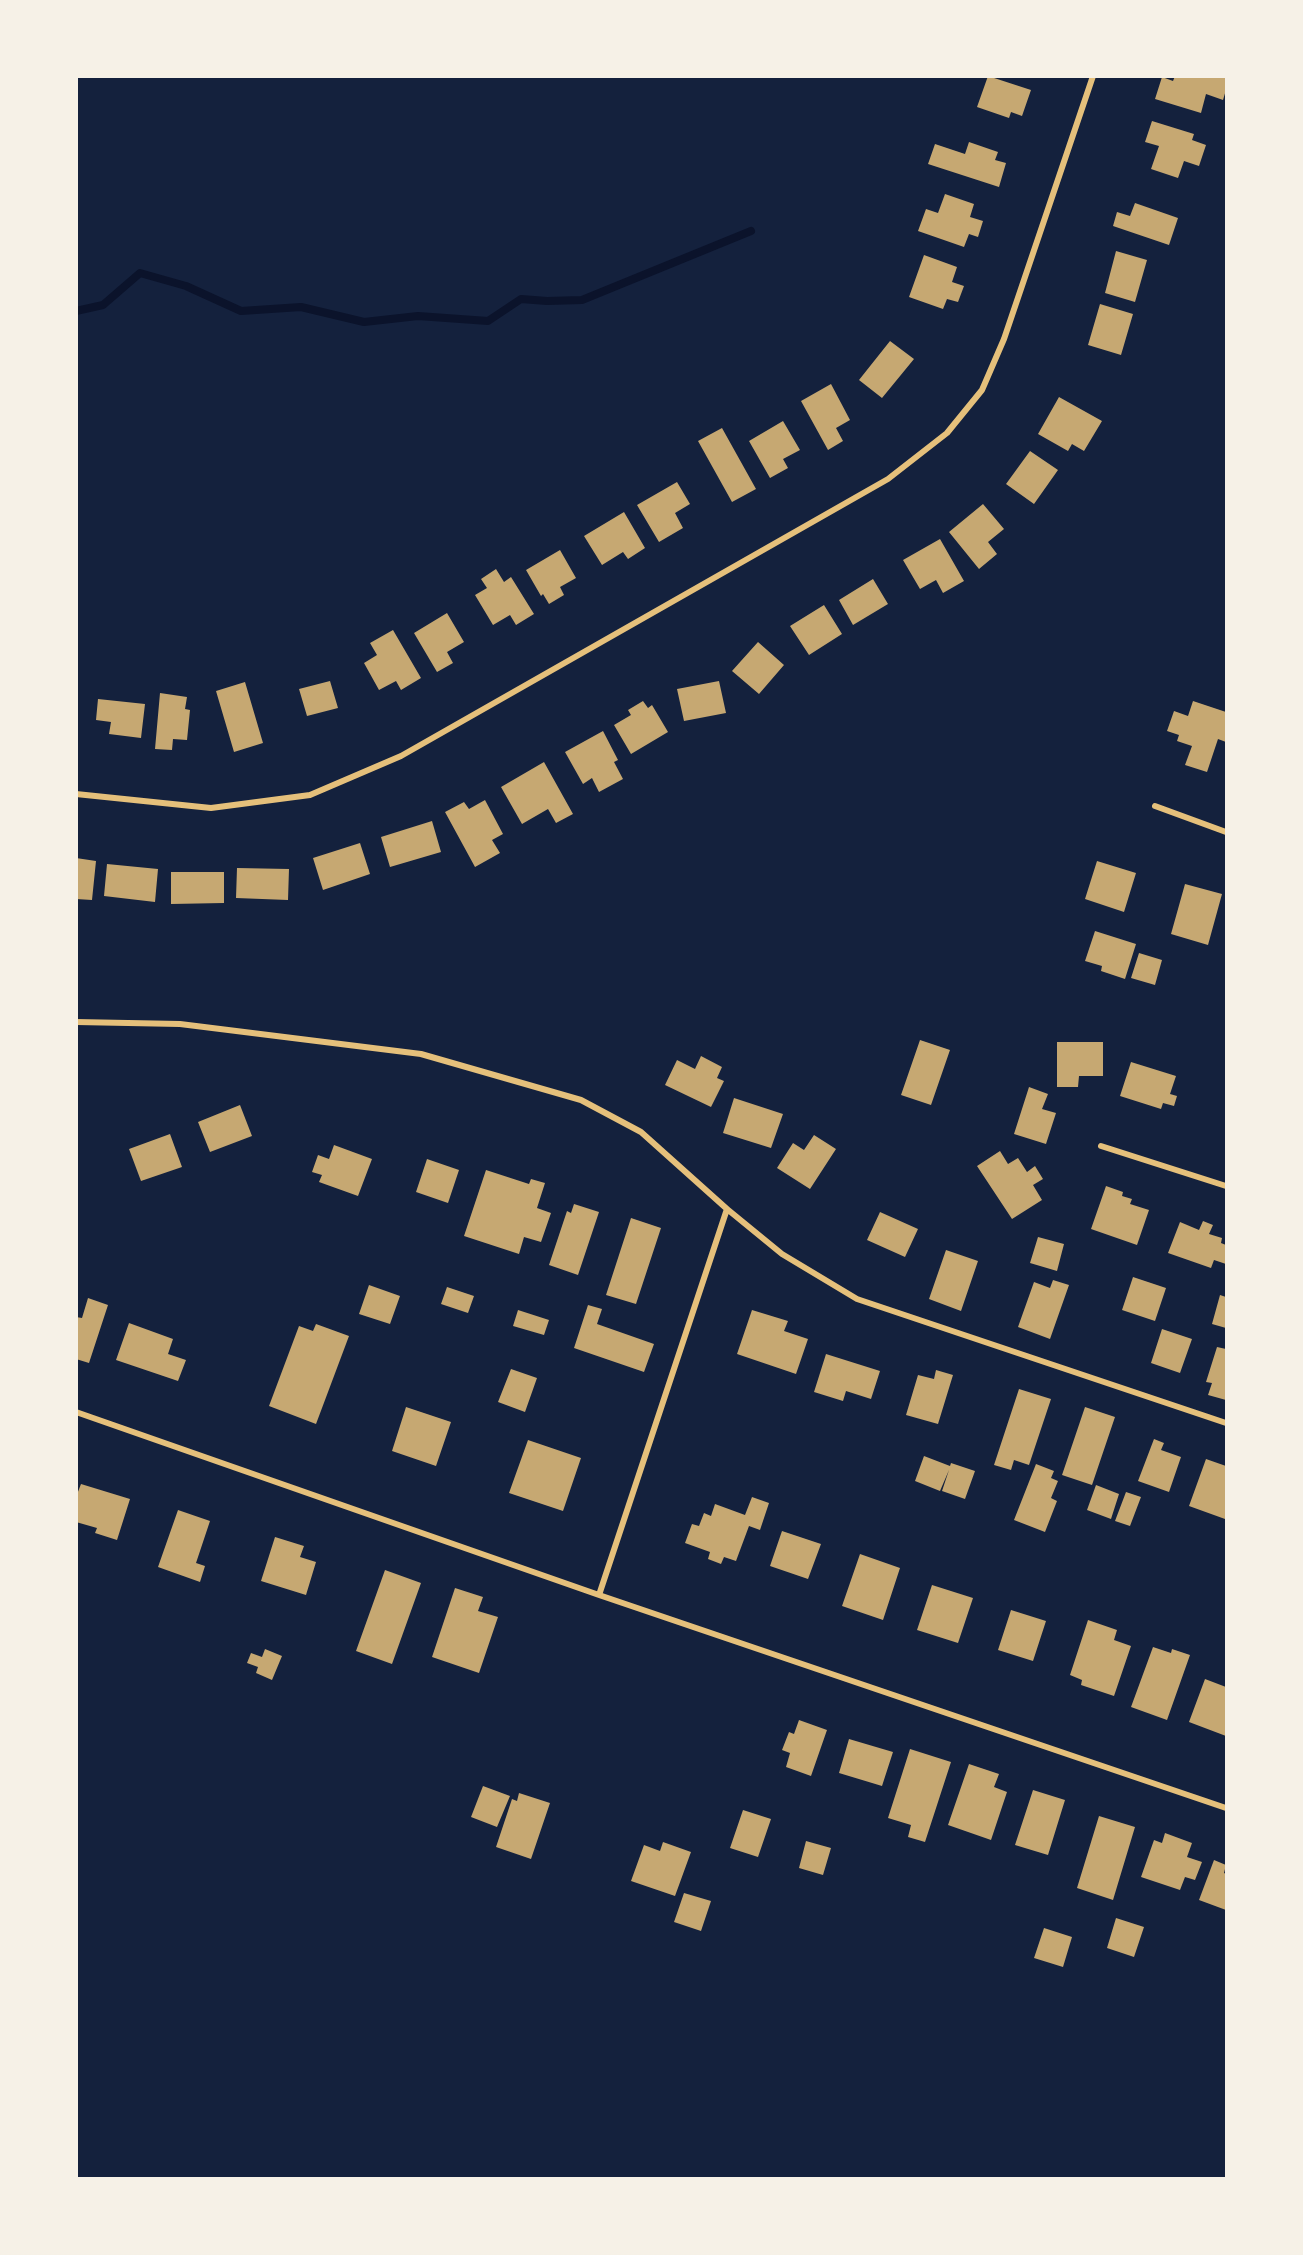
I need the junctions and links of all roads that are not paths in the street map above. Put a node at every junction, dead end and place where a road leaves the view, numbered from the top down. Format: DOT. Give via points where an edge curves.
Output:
graph roads {
  1 [pos="1093,76"];
  2 [pos="76,794"];
  3 [pos="1155,806"];
  4 [pos="1227,832"];
  5 [pos="76,1022"];
  6 [pos="1101,1146"];
  7 [pos="1227,1186"];
  8 [pos="727,1209"];
  9 [pos="76,1412"];
  10 [pos="1227,1423"];
  11 [pos="599,1595"];
  12 [pos="1227,1808"];
  1 -- 2 [label="street" via="1004,339 982,390 947,433 888,479 401,756 310,795 211,808"];
  3 -- 4 [label="street"];
  5 -- 8 [label="street" via="180,1023 432,1057 580,1100 641,1132"];
  6 -- 7 [label="street"];
  8 -- 10 [label="street" via="782,1254 857,1299"];
  8 -- 11 [label="street"];
  9 -- 11 [label="street"];
  11 -- 12 [label="street"];
}
